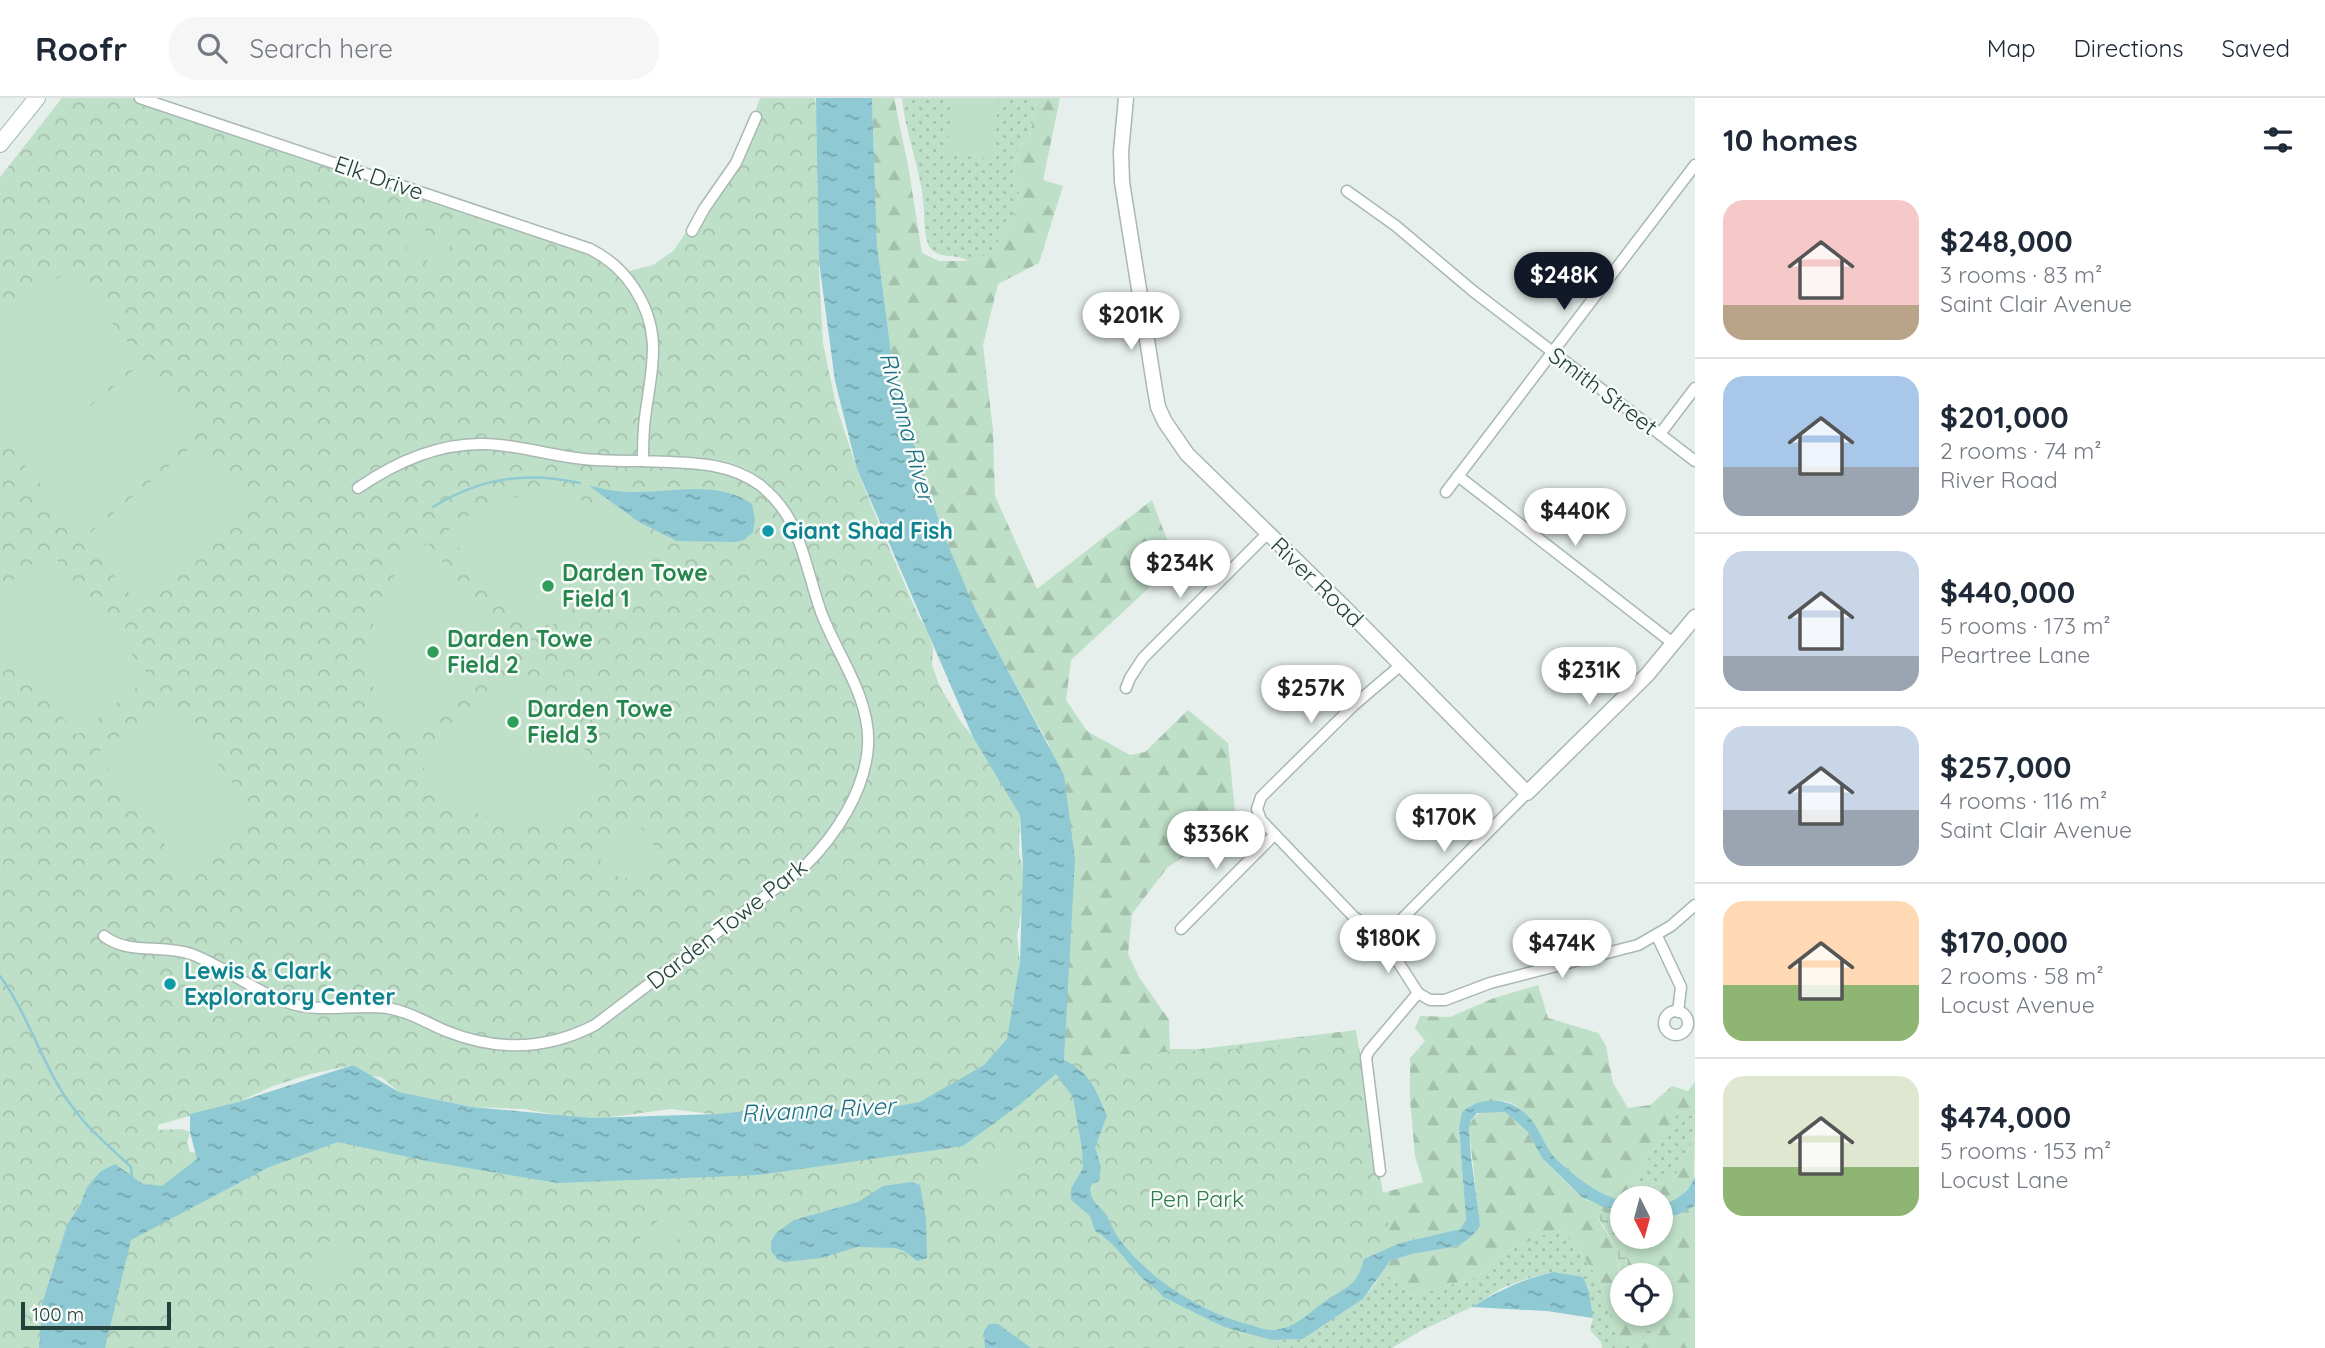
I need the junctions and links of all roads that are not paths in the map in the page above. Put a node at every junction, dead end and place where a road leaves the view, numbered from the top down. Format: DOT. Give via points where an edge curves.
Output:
graph roads {
  1 [pos="37,98"];
  2 [pos="140,98"];
  3 [pos="1126,98"];
  4 [pos="756,117"];
  5 [pos="0,144"];
  6 [pos="1695,166"];
  7 [pos="1347,191"];
  8 [pos="692,231"];
  9 [pos="1553,354"];
  10 [pos="1695,388"];
  11 [pos="1660,434"];
  12 [pos="643,461"];
  13 [pos="1695,461"];
  14 [pos="1458,476"];
  15 [pos="358,488"];
  16 [pos="1446,492"];
  17 [pos="1267,534"];
  18 [pos="1695,617"];
  19 [pos="1674,644"];
  20 [pos="1401,665"];
  21 [pos="1126,688"];
  22 [pos="1527,793"];
  23 [pos="1274,835"];
  24 [pos="1695,905"];
  25 [pos="1181,929"];
  26 [pos="104,936"];
  27 [pos="1657,936"];
  28 [pos="1383,938"];
  29 [pos="1418,993"];
  30 [pos="1678,1012"];
  31 [pos="1380,1171"];
  1 -- 5 [label="main road"];
  2 -- 12 [label="street, Elk Drive" via="590,249 615,265 643,302 653,336"];
  3 -- 17 [label="street, River Road" via="1122,183 1158,407 1187,454"];
  4 -- 8 [label="street" via="736,163"];
  6 -- 9 [label="street"];
  7 -- 9 [label="street, Smith Street"];
  9 -- 11 [label="street, Smith Street"];
  9 -- 14 [label="street"];
  10 -- 11 [label="street"];
  11 -- 13 [label="street, Smith Street"];
  12 -- 15 [label="street, Darden Towe Park" via="585,460 476,444 419,455"];
  12 -- 26 [label="street, Darden Towe Park" via="713,465 745,476 780,505 795,533 822,615 865,714 868,743 863,772 843,816 805,866 596,1025 536,1045 469,1038 389,1008 301,1007 191,954 121,946"];
  14 -- 16 [label="street"];
  14 -- 19 [label="street"];
  17 -- 20 [label="street, River Road"];
  17 -- 21 [label="street" via="1143,658"];
  18 -- 19 [label="street"];
  19 -- 22 [label="street"];
  20 -- 22 [label="street, River Road"];
  20 -- 23 [label="street" via="1261,797 1257,809"];
  22 -- 28 [label="street"];
  23 -- 25 [label="street"];
  23 -- 28 [label="street" via="1353,916"];
  24 -- 27 [label="street"];
  27 -- 29 [label="street" via="1627,949 1490,983 1445,1000 1430,1000"];
  27 -- 30 [label="street" via="1681,987"];
  28 -- 29 [label="street"];
  29 -- 31 [label="street" via="1366,1057"];
}
